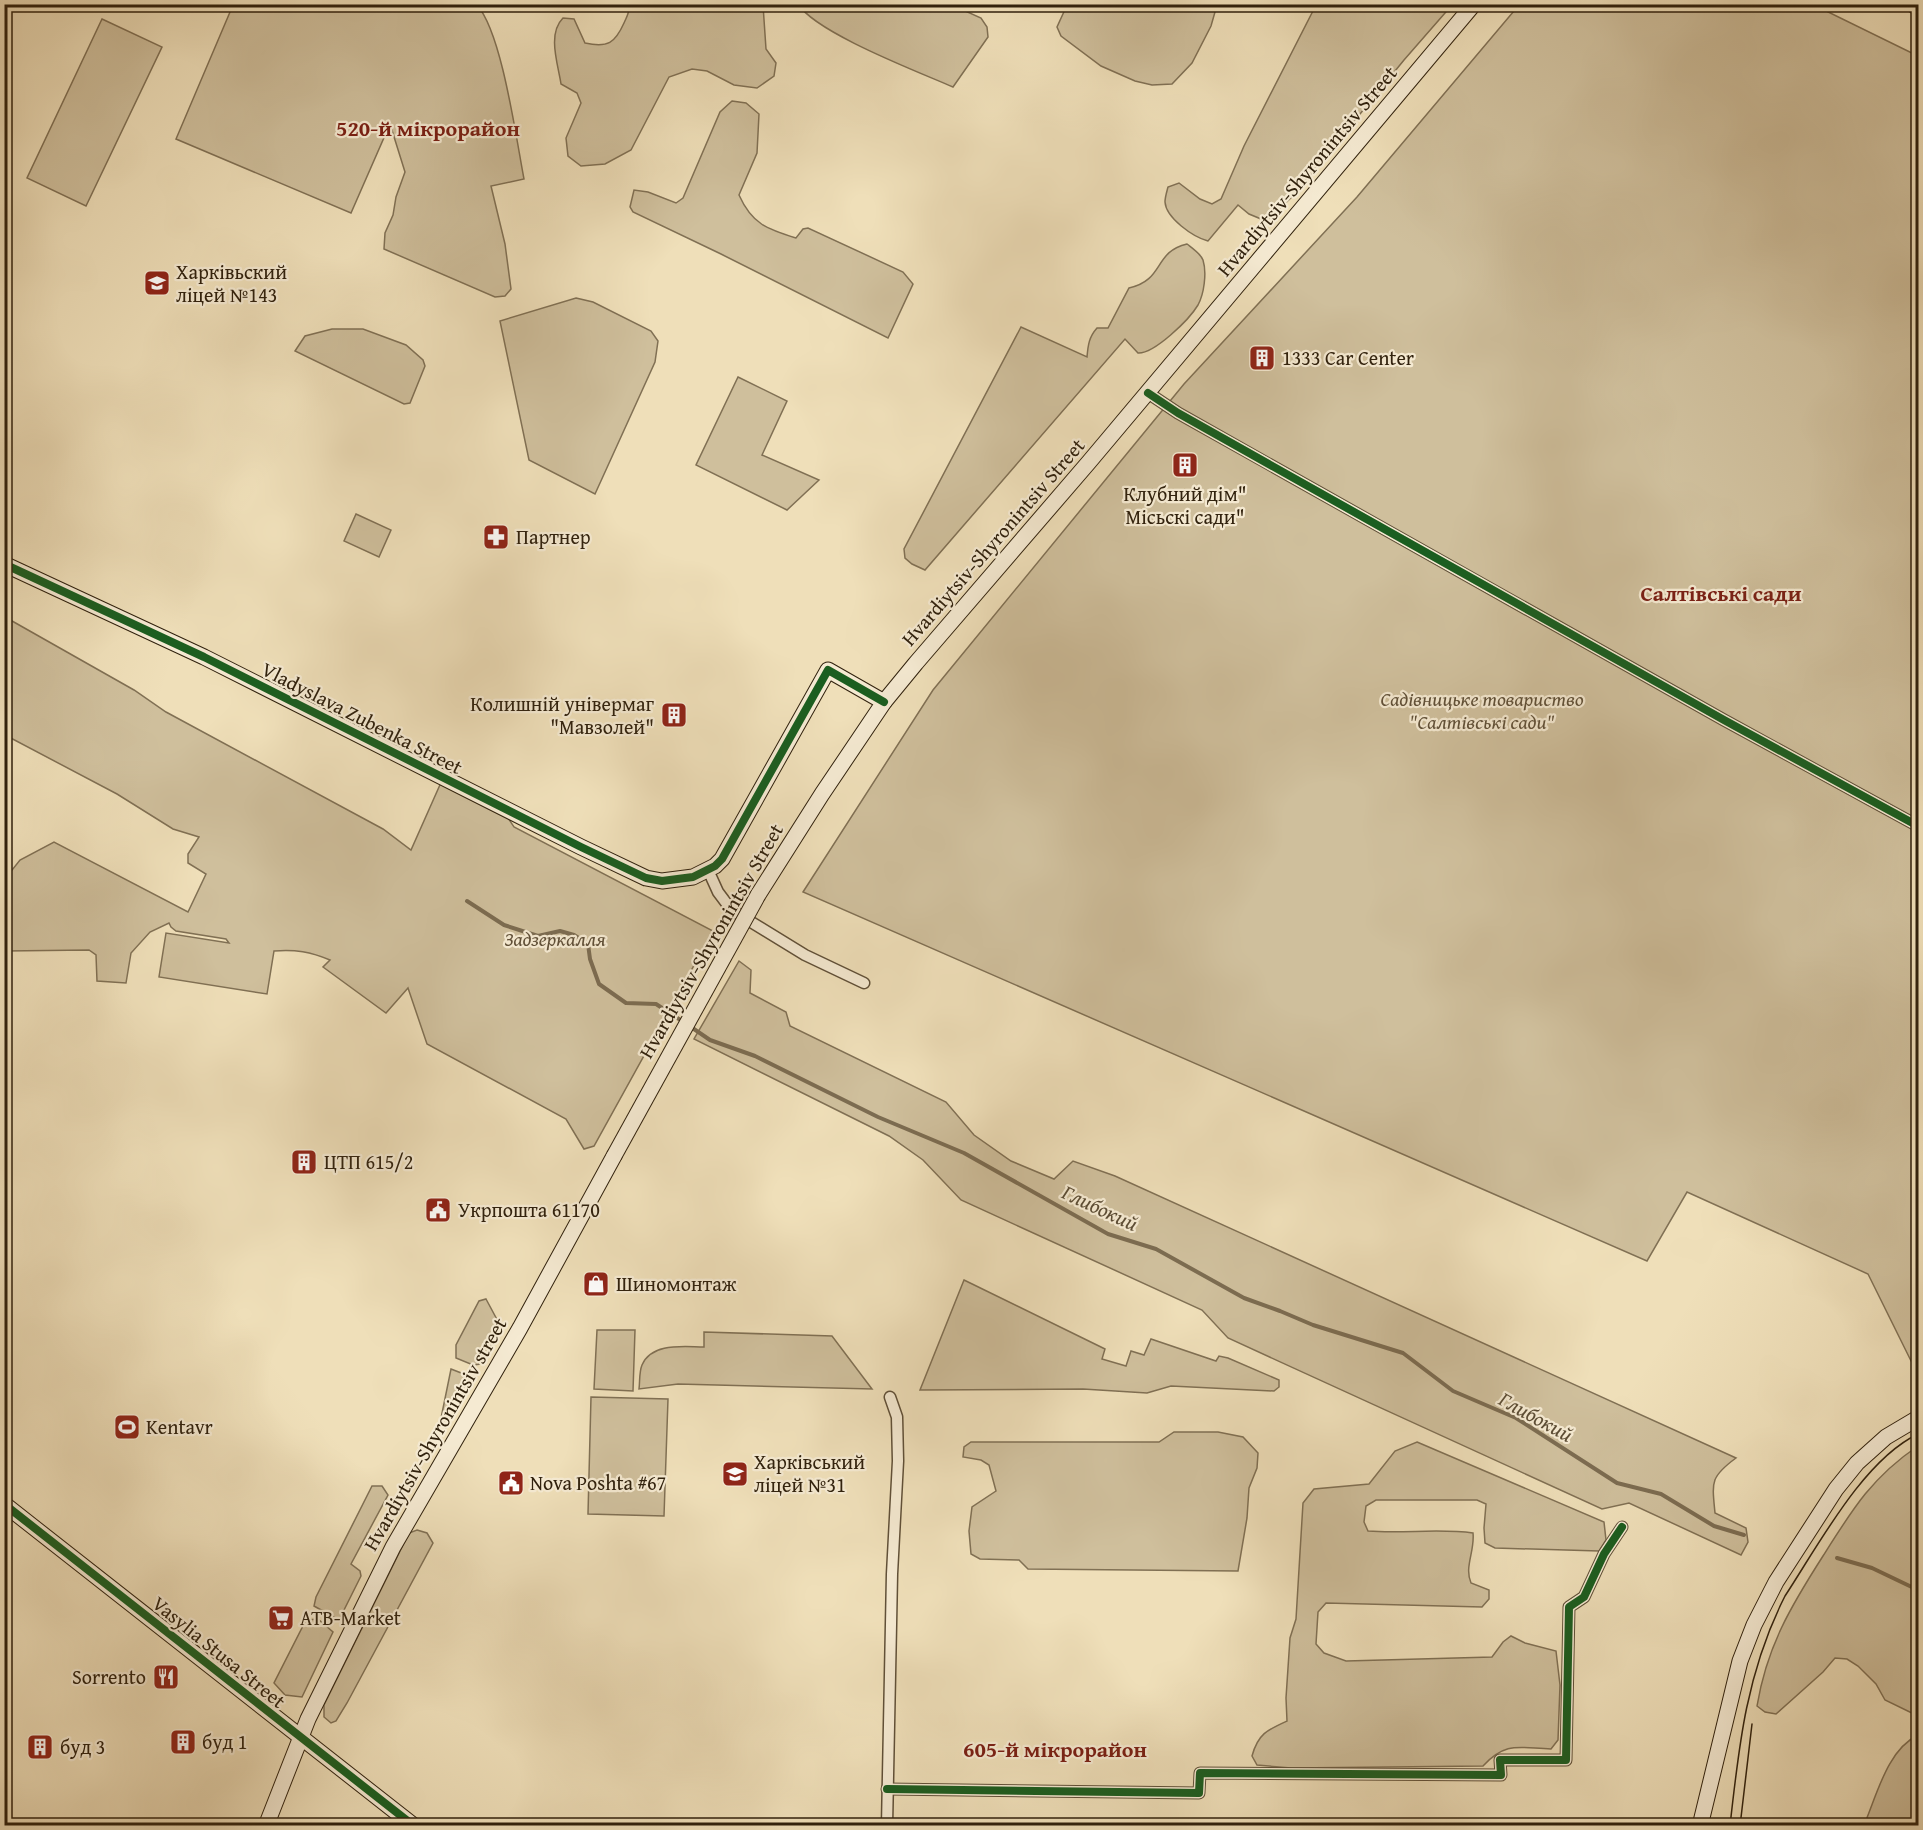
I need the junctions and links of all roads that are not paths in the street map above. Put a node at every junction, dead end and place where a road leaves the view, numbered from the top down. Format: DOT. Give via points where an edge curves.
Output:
graph roads {
  1 [pos="1474,4"];
  2 [pos="1912,4"];
  3 [pos="1918,8"];
  4 [pos="1148,393"];
  5 [pos="4,564"];
  6 [pos="884,702"];
  7 [pos="1918,826"];
  8 [pos="708,870"];
  9 [pos="864,983"];
  10 [pos="614,1156"];
  11 [pos="890,1397"];
  12 [pos="1918,1418"];
  13 [pos="4,1504"];
  14 [pos="1622,1527"];
  15 [pos="300,1737"];
  16 [pos="887,1789"];
  17 [pos="266,1826"];
  18 [pos="414,1826"];
  19 [pos="887,1826"];
  20 [pos="1700,1826"];
  1 -- 4 [label="main road, Hvardiytsiv-Shyronintsiv Street"];
  2 -- 3 [label="main road"];
  4 -- 6 [label="main road, Hvardiytsiv-Shyronintsiv Street"];
  4 -- 7 [label="street" via="1376,525"];
  5 -- 8 [label="main road, Vladyslava Zubenka Street" via="204,657 646,878 677,880"];
  6 -- 8 [label="main road" via="828,670 728,849"];
  6 -- 10 [label="main road, Hvardiytsiv-Shyronintsiv Street, bridge" via="758,895"];
  8 -- 9 [label="street" via="718,892 738,914 806,956"];
  10 -- 15 [label="main road, Hvardiytsiv-Shyronintsiv street" via="526,1318 393,1546"];
  11 -- 16 [label="street" via="897,1417 898,1461"];
  12 -- 20 [label="main road" via="1886,1437 1857,1463 1776,1582 1740,1661"];
  13 -- 15 [label="main road, Vasylia Stusa Street"];
  14 -- 16 [label="street" via="1604,1554 1584,1598 1569,1607 1566,1760 1500,1760 1501,1775 1200,1773 1199,1793"];
  15 -- 17 [label="main road"];
  15 -- 18 [label="main road, Vasylia Stusa Street"];
  16 -- 19 [label="street"];
}
